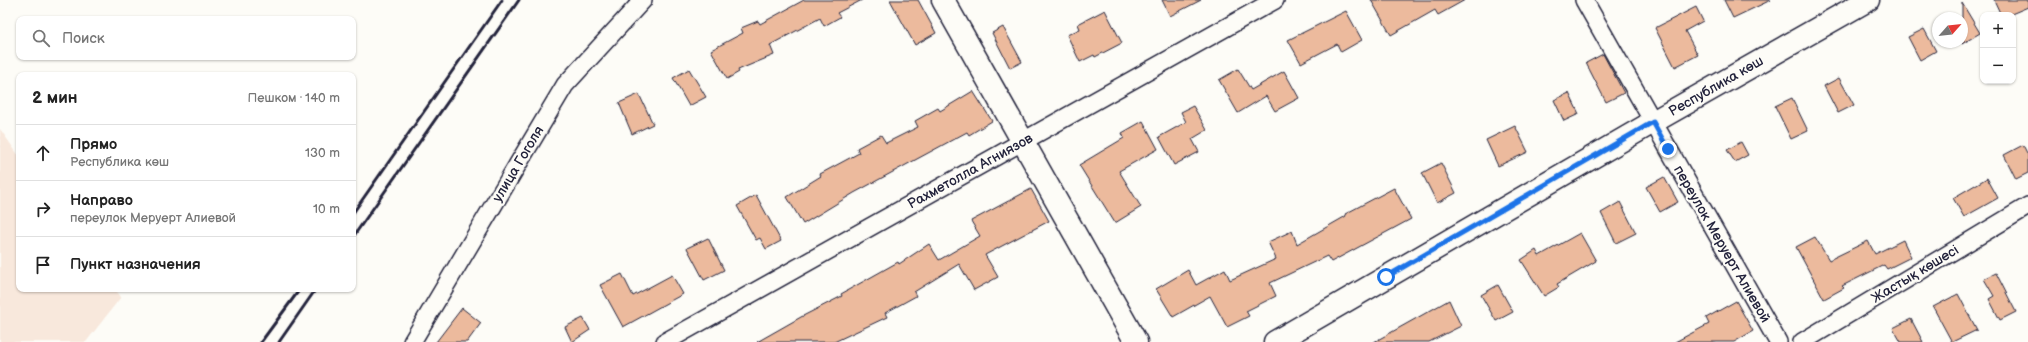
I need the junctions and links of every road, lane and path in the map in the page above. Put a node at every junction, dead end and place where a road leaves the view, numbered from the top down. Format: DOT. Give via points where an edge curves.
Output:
graph roads {
  1 [pos="643,0"];
  2 [pos="943,0"];
  3 [pos="1275,0"];
  4 [pos="1584,0"];
  5 [pos="1868,0"];
  6 [pos="1653,122"];
  7 [pos="1022,142"];
  8 [pos="2028,206"];
  9 [pos="412,342"];
  10 [pos="665,342"];
  11 [pos="1136,342"];
  12 [pos="1275,342"];
  13 [pos="1778,342"];
  14 [pos="1802,342"];
  1 -- 9 [label="street, улица Гоголя" via="565,85"];
  2 -- 7 [label="main road"];
  3 -- 7 [label="street, Рахметолла Агниязов"];
  4 -- 6 [label="street, переулок Меруерт Алиевой"];
  5 -- 6 [label="main road, Республика көш"];
  6 -- 12 [label="main road, Республика көш"];
  6 -- 13 [label="street, переулок Меруерт Алиевой"];
  7 -- 10 [label="street, Рахметолла Агниязов"];
  7 -- 11 [label="main road"];
  8 -- 14 [label="street, Жастық көшесі"];
}
